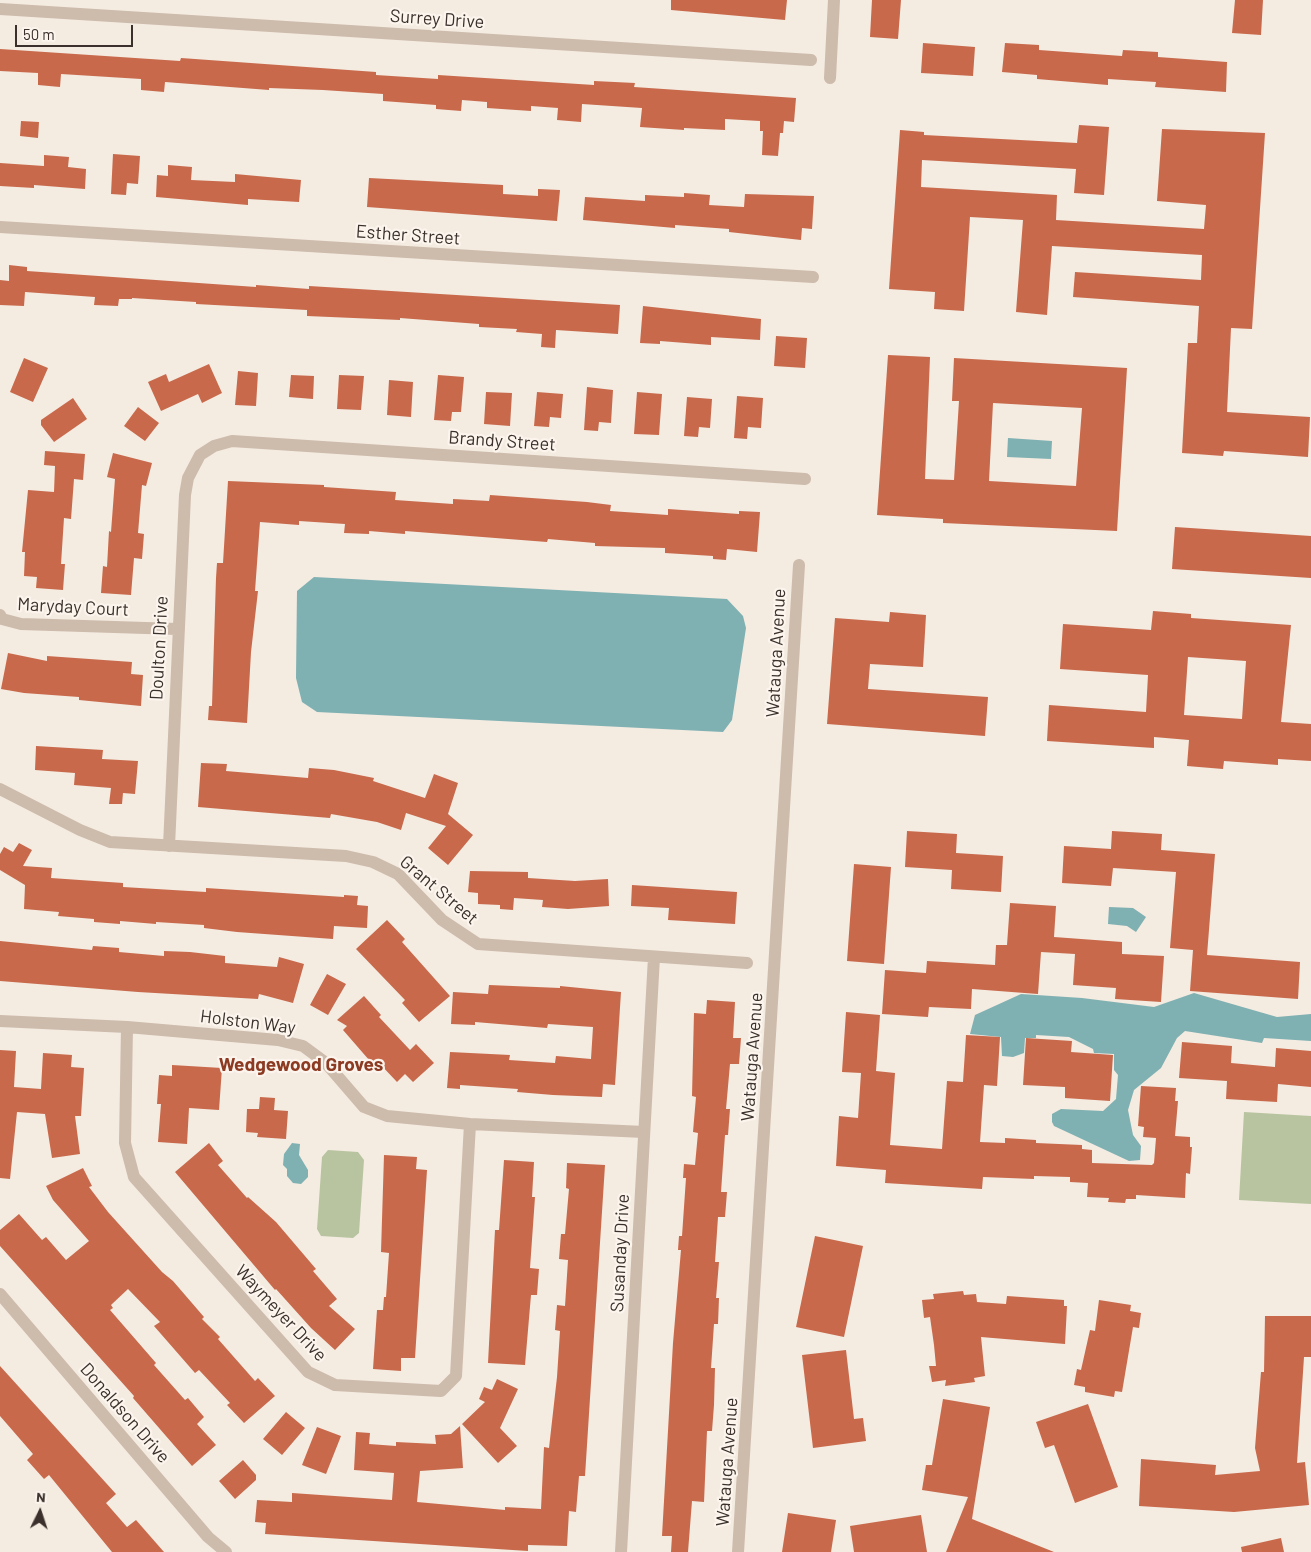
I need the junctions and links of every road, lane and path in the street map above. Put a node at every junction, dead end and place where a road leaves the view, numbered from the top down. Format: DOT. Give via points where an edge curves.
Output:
graph roads {
  1 [pos="834,0"];
  2 [pos="0,9"];
  3 [pos="811,60"];
  4 [pos="830,78"];
  5 [pos="0,227"];
  6 [pos="813,277"];
  7 [pos="200,455"];
  8 [pos="804,479"];
  9 [pos="799,565"];
  10 [pos="0,615"];
  11 [pos="177,629"];
  12 [pos="0,789"];
  13 [pos="169,846"];
  14 [pos="654,957"];
  15 [pos="747,962"];
  16 [pos="0,1021"];
  17 [pos="127,1027"];
  18 [pos="470,1124"];
  19 [pos="644,1132"];
  20 [pos="0,1294"];
  21 [pos="226,1552"];
  22 [pos="621,1552"];
  23 [pos="738,1552"];
  1 -- 4 [label="street"];
  2 -- 3 [label="street, Surrey Drive"];
  5 -- 6 [label="street, Esther Street"];
  7 -- 8 [label="street, Brandy Street" via="214,446 232,441"];
  7 -- 11 [label="street, Doulton Drive" via="188,478 185,495"];
  9 -- 23 [label="street, Watauga Avenue"];
  10 -- 11 [label="street, Maryday Court" via="2,619 21,624"];
  11 -- 13 [label="street, Doulton Drive"];
  12 -- 13 [label="street, Grant Street" via="110,842"];
  13 -- 14 [label="street, Grant Street" via="346,856 373,862 398,874 442,920 478,944"];
  14 -- 15 [label="street, Grant Street"];
  14 -- 19 [label="street, Susanday Drive"];
  16 -- 17 [label="street, Holston Way"];
  17 -- 18 [label="street, Holston Way" via="278,1040 303,1046 326,1063 364,1107 387,1116"];
  17 -- 18 [label="street, Waymeyer Drive" via="125,1143 134,1177 308,1372 334,1385 441,1391 456,1376"];
  18 -- 19 [label="street, Holston Way"];
  19 -- 22 [label="street, Susanday Drive"];
  20 -- 21 [label="street, Donaldson Drive" via="208,1537"];
}
